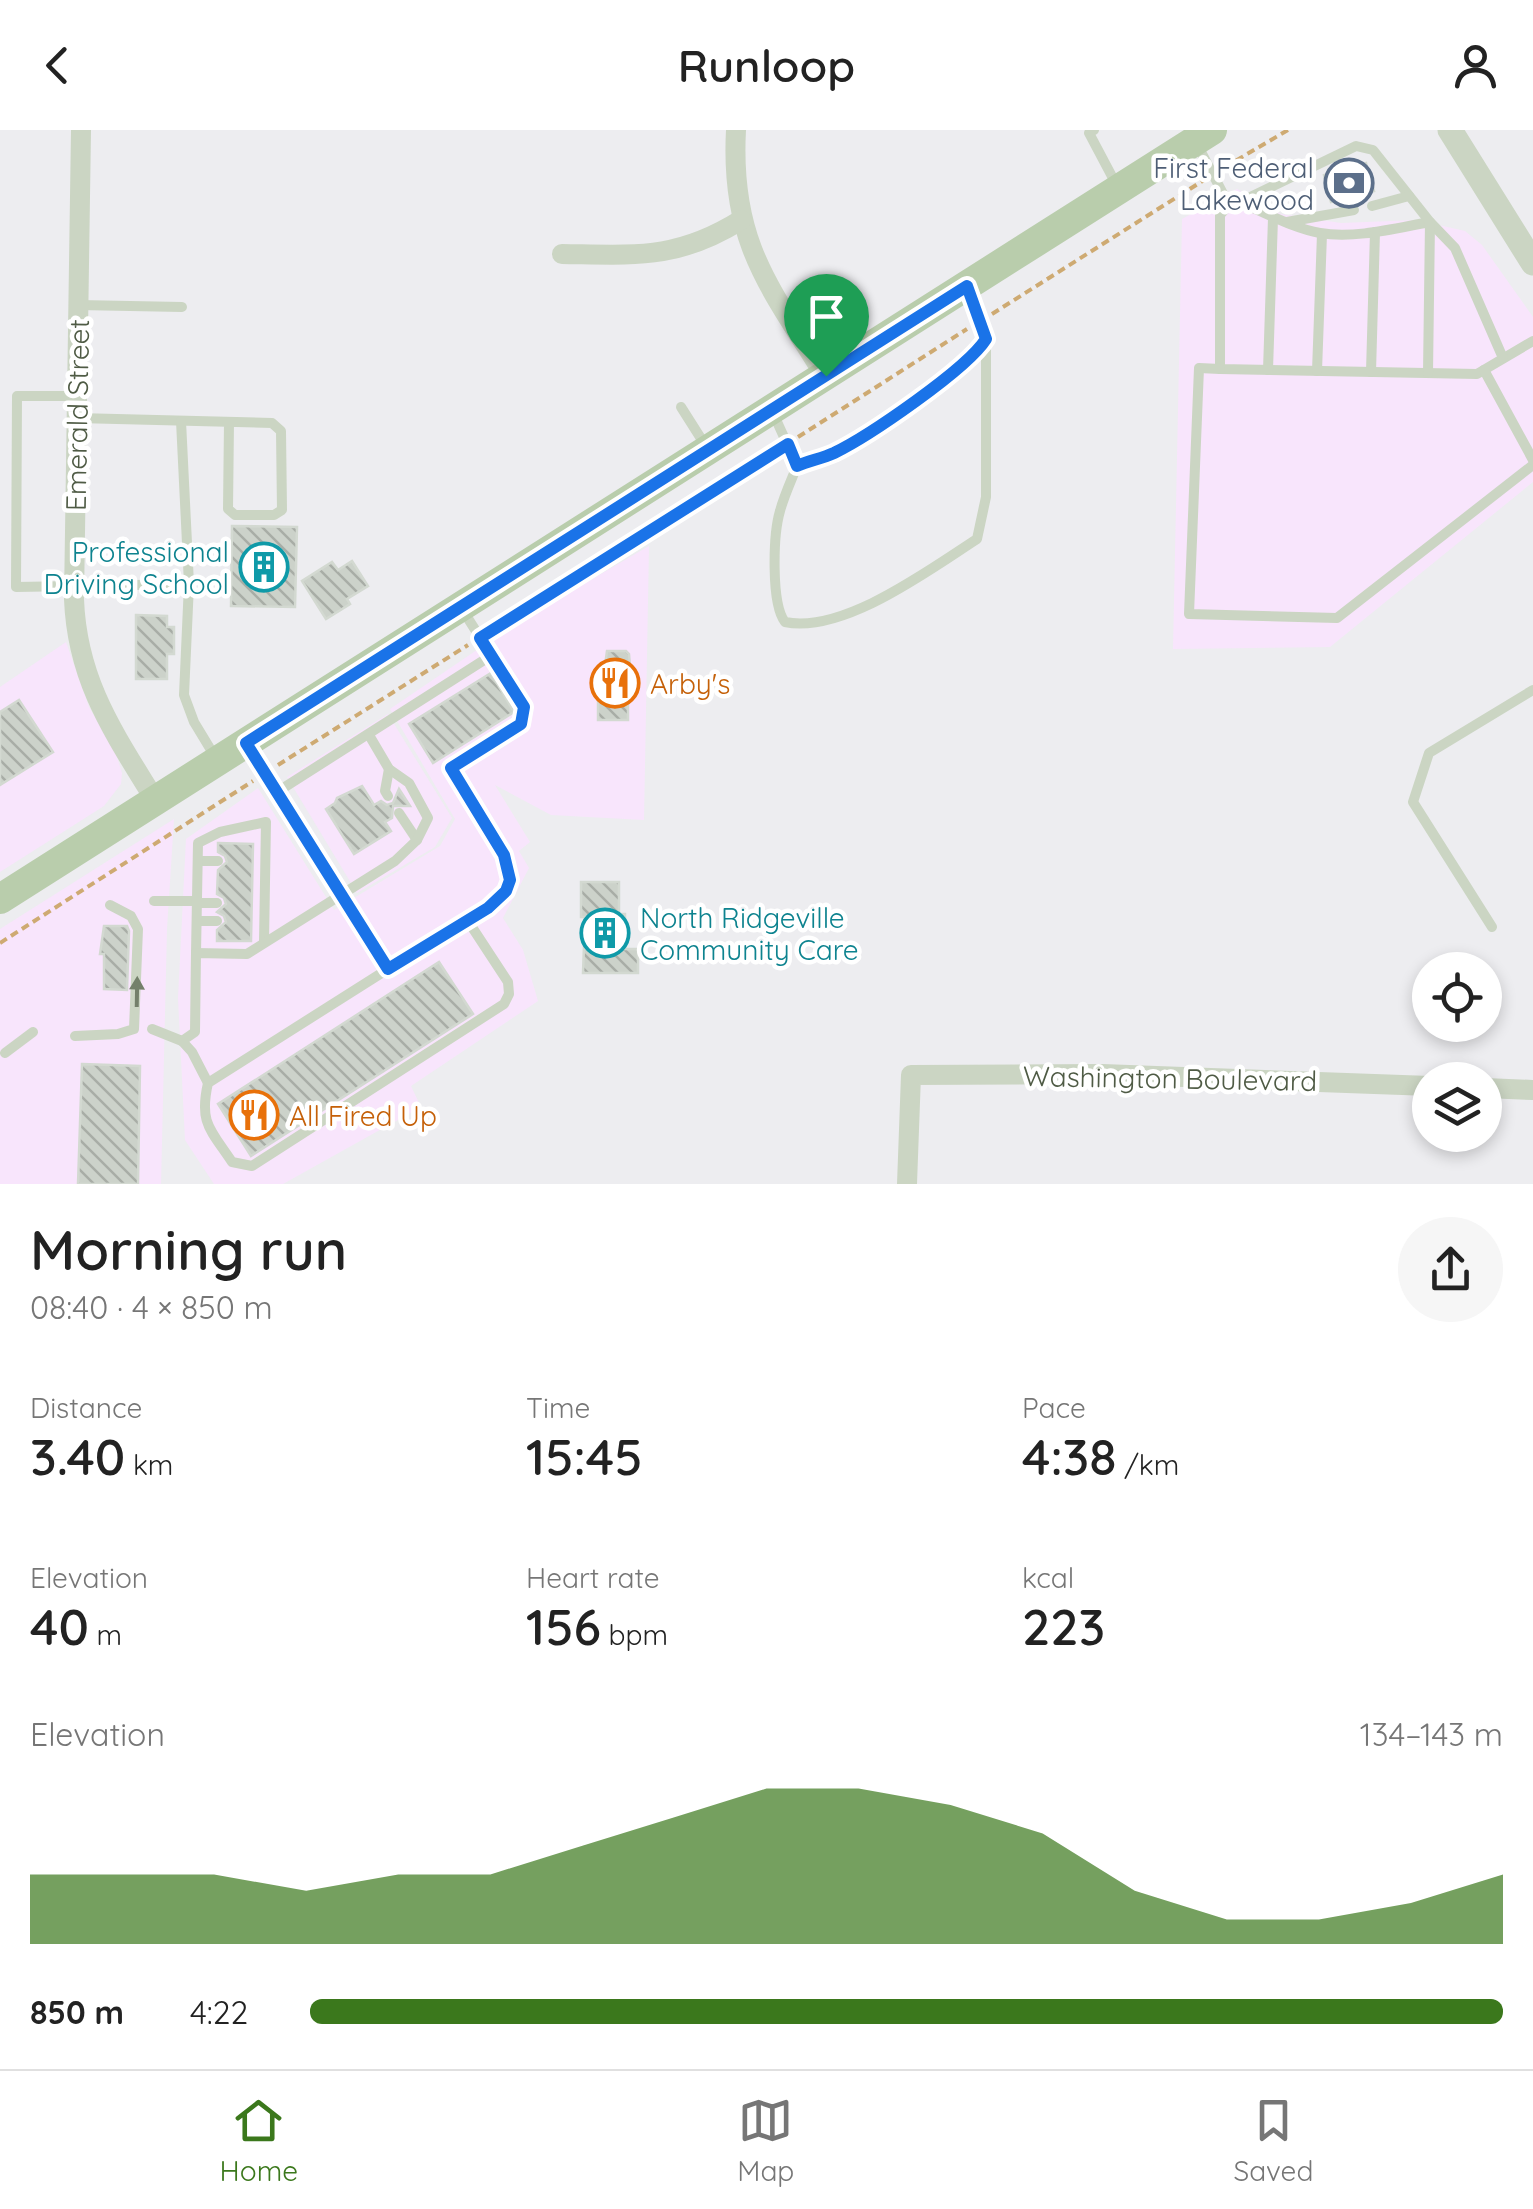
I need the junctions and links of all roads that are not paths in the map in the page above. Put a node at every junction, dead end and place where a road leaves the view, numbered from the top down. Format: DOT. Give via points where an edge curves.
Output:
graph roads {
  1 [pos="82,130"];
  2 [pos="736,130"];
  3 [pos="1450,130"];
  4 [pos="1090,131"];
  5 [pos="1199,135"];
  6 [pos="1119,189"];
  7 [pos="1409,196"];
  8 [pos="1234,204"];
  9 [pos="1372,206"];
  10 [pos="1354,210"];
  11 [pos="1273,218"];
  12 [pos="741,220"];
  13 [pos="1286,222"];
  14 [pos="1430,222"];
  15 [pos="1374,232"];
  16 [pos="1322,234"];
  17 [pos="562,254"];
  18 [pos="1533,263"];
  19 [pos="967,286"];
  20 [pos="78,305"];
  21 [pos="182,306"];
  22 [pos="986,339"];
  23 [pos="1533,341"];
  24 [pos="1504,358"];
  25 [pos="1220,369"];
  26 [pos="1268,370"];
  27 [pos="1484,370"];
  28 [pos="1317,371"];
  29 [pos="1371,372"];
  30 [pos="1428,373"];
  31 [pos="826,376"];
  32 [pos="681,406"];
  33 [pos="77,407"];
  34 [pos="772,409"];
  35 [pos="181,421"];
  36 [pos="229,422"];
  37 [pos="708,449"];
  38 [pos="1533,463"];
  39 [pos="797,466"];
  40 [pos="189,584"];
  41 [pos="74,587"];
  42 [pos="461,606"];
  43 [pos="492,656"];
  44 [pos="1533,690"];
  45 [pos="369,734"];
  46 [pos="246,743"];
  47 [pos="217,761"];
  48 [pos="389,769"];
  49 [pos="277,792"];
  50 [pos="388,796"];
  51 [pos="155,800"];
  52 [pos="287,808"];
  53 [pos="400,813"];
  54 [pos="266,822"];
  55 [pos="417,840"];
  56 [pos="198,861"];
  57 [pos="218,861"];
  58 [pos="341,893"];
  59 [pos="0,899"];
  60 [pos="154,901"];
  61 [pos="197,902"];
  62 [pos="217,903"];
  63 [pos="110,905"];
  64 [pos="197,921"];
  65 [pos="217,921"];
  66 [pos="468,921"];
  67 [pos="252,922"];
  68 [pos="264,922"];
  69 [pos="1492,928"];
  70 [pos="264,942"];
  71 [pos="196,953"];
  72 [pos="388,969"];
  73 [pos="152,1028"];
  74 [pos="33,1032"];
  75 [pos="75,1036"];
  76 [pos="182,1041"];
  77 [pos="5,1053"];
  78 [pos="208,1082"];
  79 [pos="1412,1085"];
  80 [pos="1502,1089"];
  81 [pos="1533,1090"];
  82 [pos="907,1184"];
  1 -- 20 [label="street, Emerald Street"];
  2 -- 12 [label="street"];
  3 -- 18 [label="street"];
  4 -- 6 [label="lane"];
  5 -- 6 [label="main road"];
  5 -- 8 [label="lane" via="1212,174"];
  6 -- 19 [label="main road"];
  7 -- 8 [label="lane" via="1373,150 1356,146"];
  7 -- 9 [label="lane"];
  7 -- 14 [label="lane"];
  8 -- 11 [label="lane"];
  8 -- 25 [label="lane" via="1220,215"];
  10 -- 13 [label="lane"];
  11 -- 13 [label="lane"];
  11 -- 26 [label="lane"];
  12 -- 17 [label="street" via="664,253"];
  12 -- 31 [label="street" via="772,290"];
  13 -- 16 [label="lane"];
  14 -- 15 [label="lane"];
  14 -- 24 [label="lane" via="1455,248"];
  14 -- 30 [label="lane"];
  15 -- 16 [label="lane"];
  15 -- 29 [label="lane"];
  16 -- 28 [label="lane"];
  19 -- 22 [label="lane"];
  19 -- 31 [label="main road"];
  20 -- 21 [label="lane"];
  20 -- 33 [label="street, Emerald Street"];
  22 -- 39 [label="lane" via="976,355 908,405 834,453"];
  22 -- 39 [label="lane" via="986,497 977,539 833,620 785,622 776,593 778,515"];
  23 -- 24 [label="lane"];
  24 -- 27 [label="lane"];
  25 -- 26 [label="lane"];
  25 -- 38 [label="lane" via="1199,368 1189,614 1337,618"];
  26 -- 28 [label="lane"];
  27 -- 30 [label="lane"];
  27 -- 38 [label="lane"];
  28 -- 29 [label="lane"];
  29 -- 30 [label="lane"];
  31 -- 34 [label="main road"];
  32 -- 37 [label="lane"];
  33 -- 35 [label="lane"];
  33 -- 41 [label="street, Emerald Street"];
  33 -- 41 [label="lane" via="17,396 16,587"];
  34 -- 37 [label="main road"];
  34 -- 39 [label="lane"];
  35 -- 36 [label="lane"];
  35 -- 40 [label="lane"];
  36 -- 36 [label="lane" via="272,423 281,431 282,510 274,515 235,515 228,508"];
  37 -- 42 [label="main road"];
  40 -- 41 [label="lane"];
  40 -- 47 [label="lane" via="184,695"];
  41 -- 51 [label="street, Emerald Street" via="77,640 88,679"];
  42 -- 43 [label="lane"];
  42 -- 46 [label="main road"];
  43 -- 45 [label="lane"];
  43 -- 66 [label="lane" via="524,707 521,724 451,768 504,855 510,880 499,900"];
  44 -- 69 [label="lane" via="1429,754 1413,802"];
  45 -- 48 [label="lane"];
  45 -- 49 [label="lane"];
  46 -- 47 [label="main road"];
  46 -- 49 [label="lane"];
  47 -- 51 [label="main road"];
  48 -- 50 [label="lane"];
  48 -- 55 [label="lane" via="408,784 428,818"];
  49 -- 52 [label="lane"];
  51 -- 59 [label="main road"];
  52 -- 54 [label="lane"];
  52 -- 58 [label="lane"];
  53 -- 55 [label="lane"];
  54 -- 56 [label="lane" via="198,843"];
  54 -- 68 [label="lane" via="258,903"];
  55 -- 58 [label="lane"];
  56 -- 57 [label="lane"];
  56 -- 61 [label="lane"];
  58 -- 70 [label="lane"];
  58 -- 72 [label="lane"];
  60 -- 61 [label="lane"];
  61 -- 62 [label="lane"];
  61 -- 64 [label="lane"];
  75 -- 63 [label="lane, one-way" via="134,1028 138,928"];
  64 -- 65 [label="lane"];
  64 -- 71 [label="lane"];
  66 -- 72 [label="lane"];
  66 -- 78 [label="lane" via="508,982 504,1004 252,1166 232,1162 208,1126 202,1108"];
  67 -- 68 [label="lane"];
  68 -- 70 [label="lane"];
  70 -- 71 [label="lane" via="246,954"];
  71 -- 76 [label="lane" via="195,1032"];
  72 -- 78 [label="lane"];
  73 -- 76 [label="lane"];
  74 -- 77 [label="lane"];
  76 -- 78 [label="lane"];
  79 -- 82 [label="street, Washington Boulevard" via="911,1075"];
  80 -- 81 [label="street"];
}
